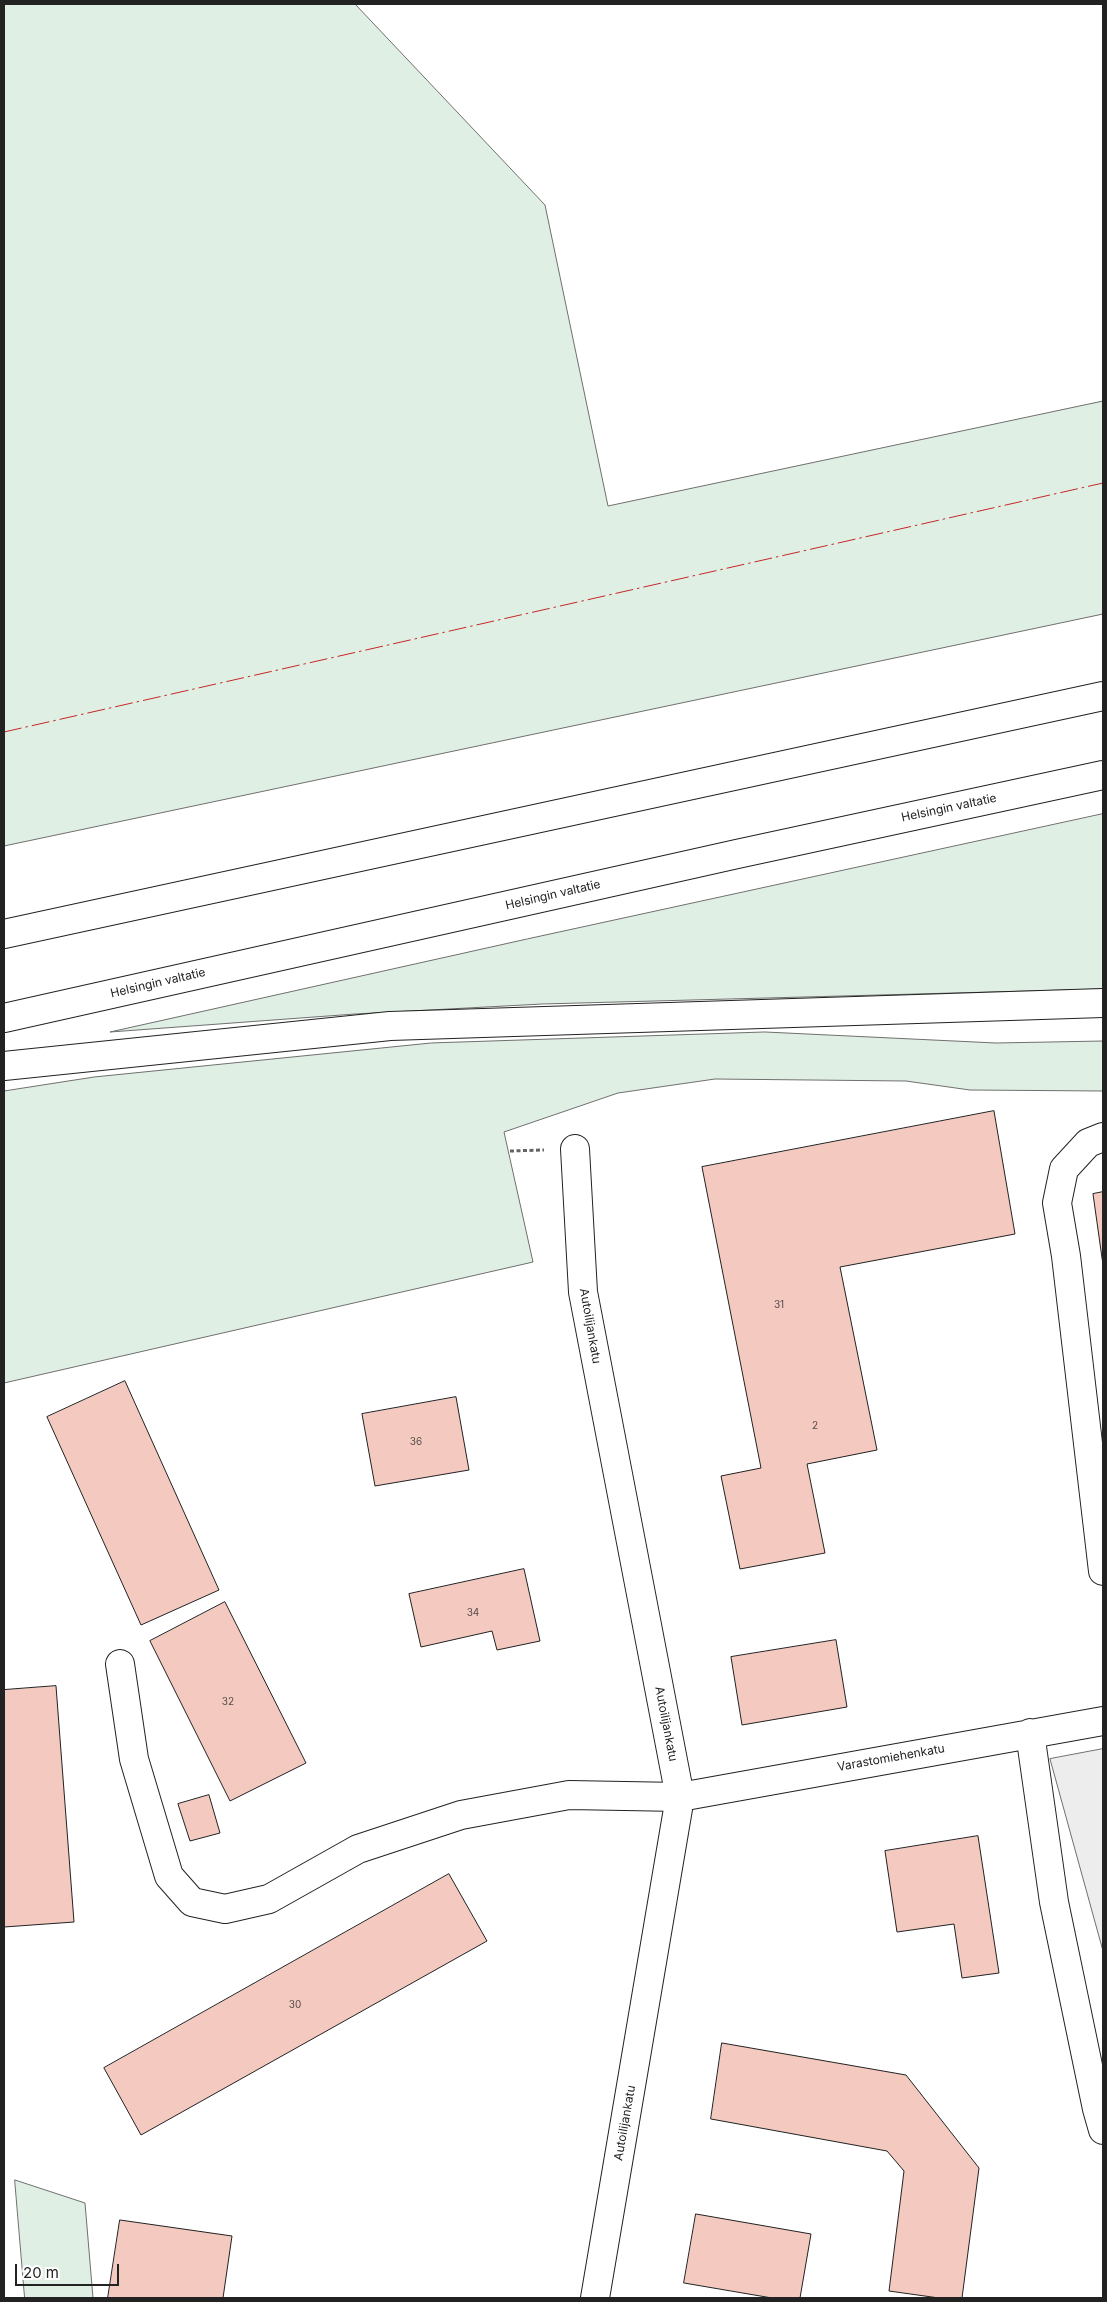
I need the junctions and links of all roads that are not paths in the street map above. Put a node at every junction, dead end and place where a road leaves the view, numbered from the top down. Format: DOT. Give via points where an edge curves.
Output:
graph roads {
  1 [pos="1103,696"];
  2 [pos="1103,775"];
  3 [pos="4,934"];
  4 [pos="1103,1003"];
  5 [pos="4,1018"];
  6 [pos="4,1066"];
  7 [pos="1103,1137"];
  8 [pos="575,1149"];
  9 [pos="1103,1571"];
  10 [pos="120,1664"];
  11 [pos="1103,1721"];
  12 [pos="1030,1733"];
  13 [pos="680,1796"];
  14 [pos="1103,2130"];
  15 [pos="595,2298"];
  1 -- 3 [label="main road"];
  2 -- 5 [label="main road, Helsingin valtatie"];
  4 -- 6 [label="main road" via="390,1026"];
  7 -- 9 [label="main road" via="1088,1142 1064,1169 1058,1203"];
  8 -- 13 [label="main road, Autoilijankatu" via="583,1292"];
  10 -- 13 [label="main road, Varastomiehenkatu" via="134,1759 163,1858 169,1876 192,1902 225,1909 269,1899 358,1849 461,1815 569,1795"];
  11 -- 12 [label="main road, Varastomiehenkatu"];
  12 -- 13 [label="main road, Varastomiehenkatu"];
  12 -- 14 [label="main road" via="1054,1902"];
  13 -- 15 [label="main road, Autoilijankatu"];
}
